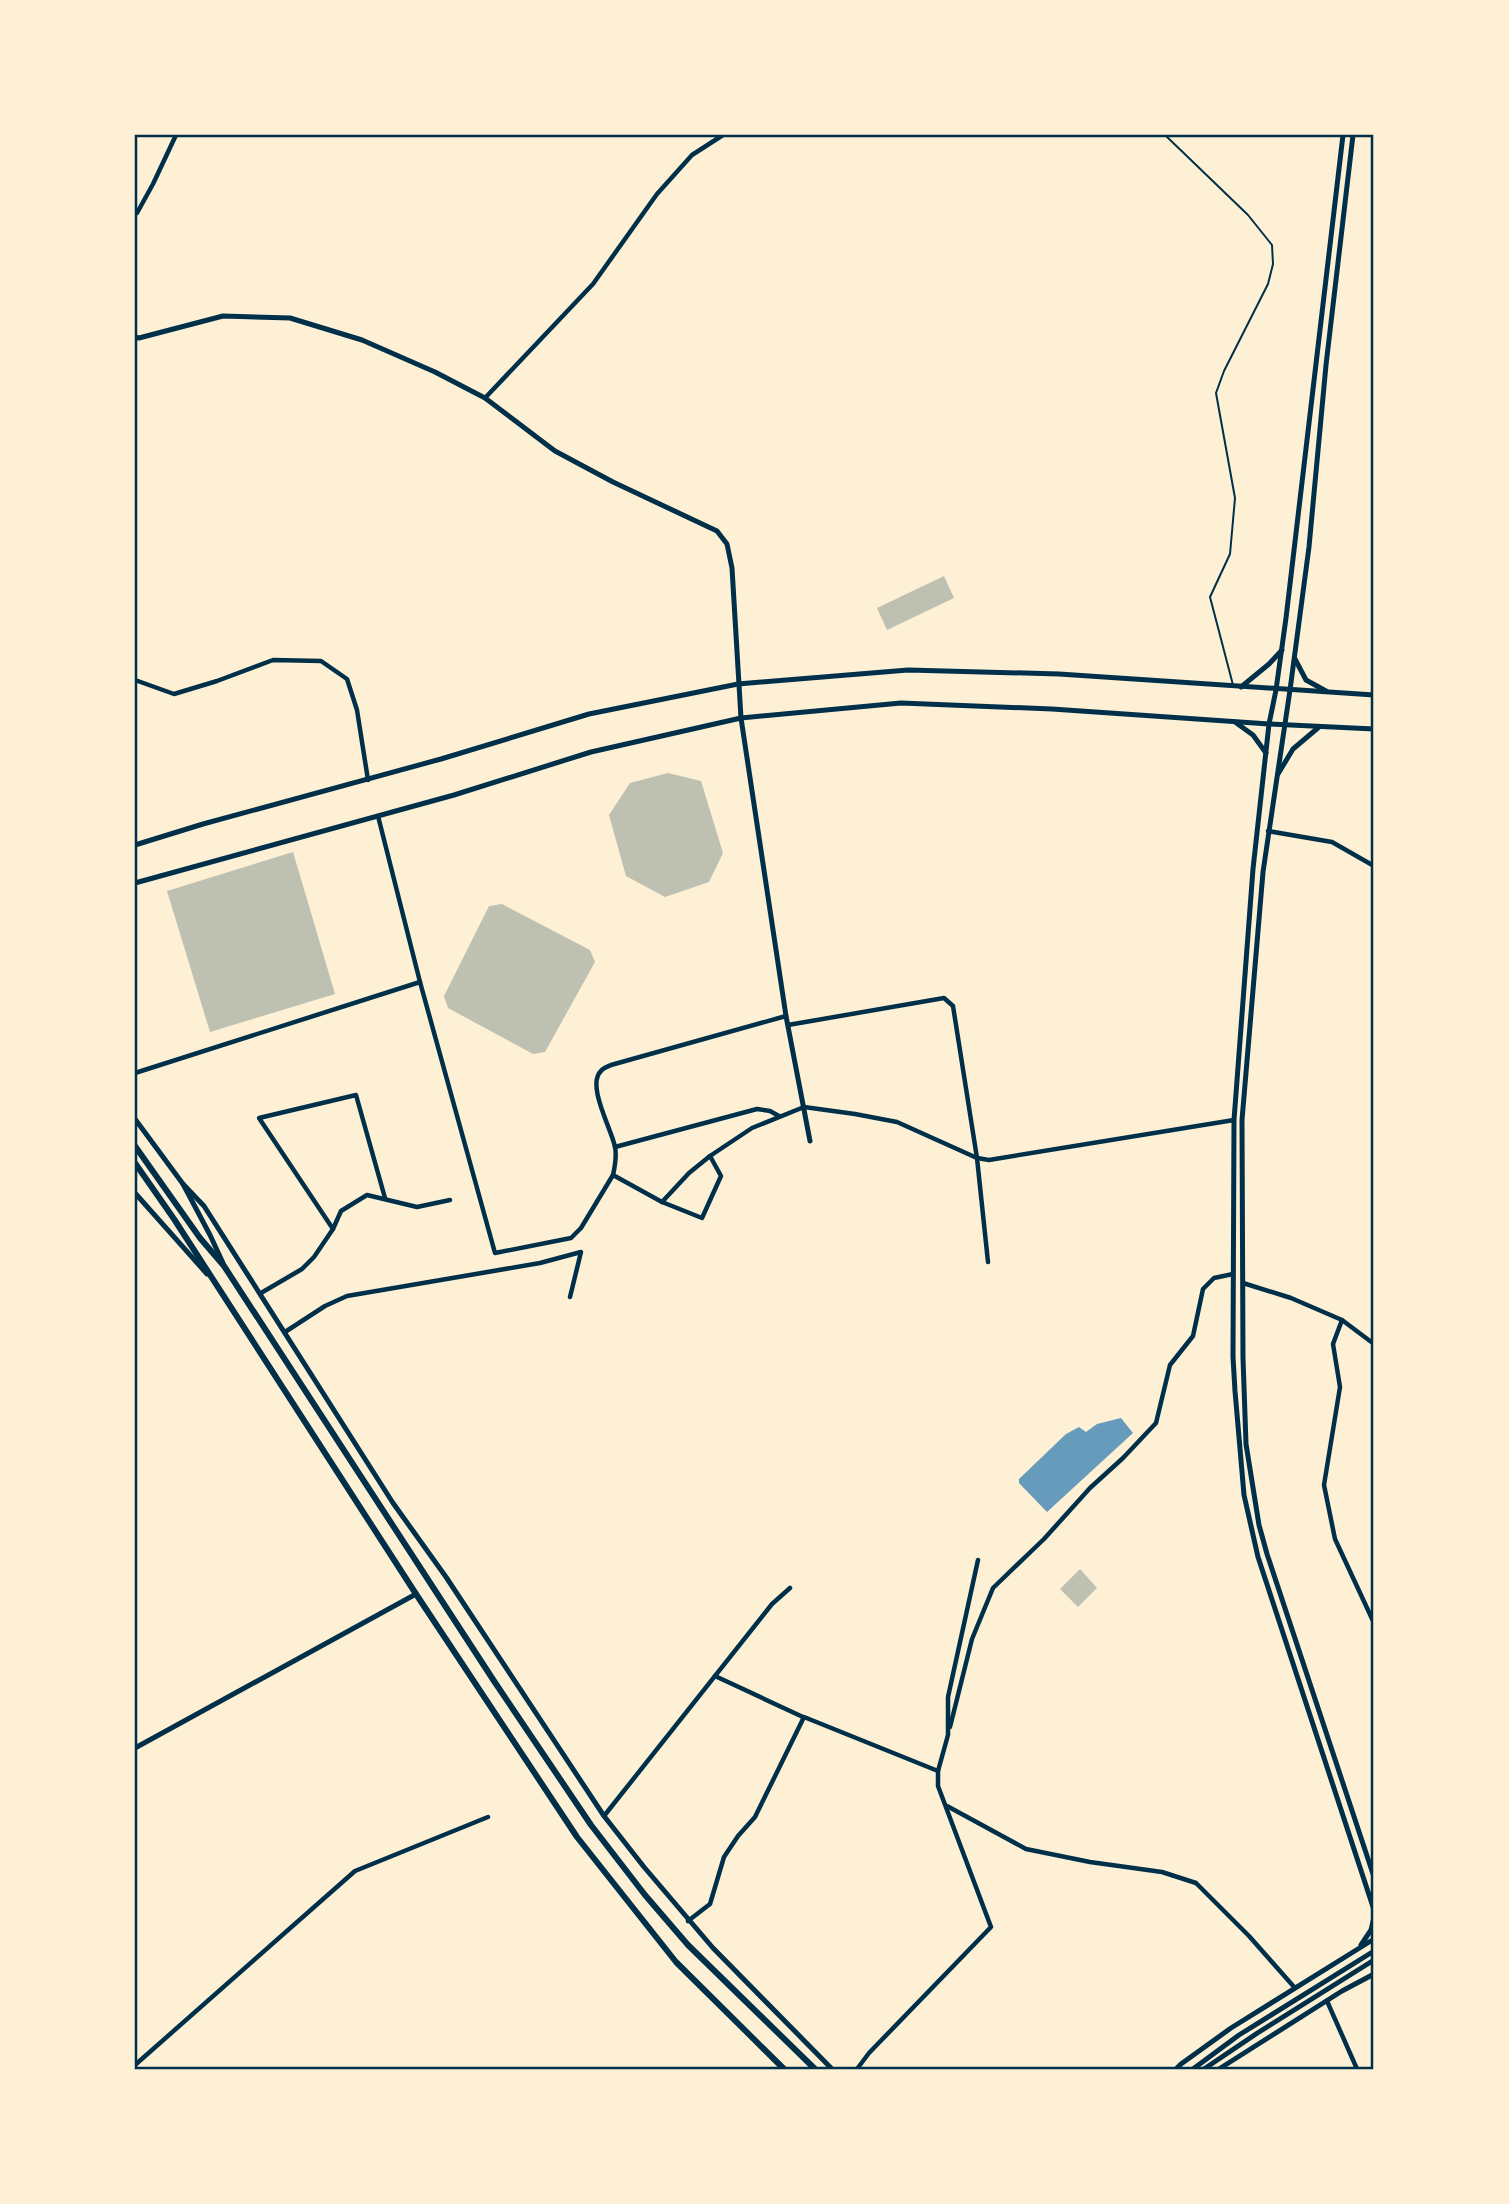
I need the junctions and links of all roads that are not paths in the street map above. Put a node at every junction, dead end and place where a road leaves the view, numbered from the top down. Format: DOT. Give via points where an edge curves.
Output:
graph roads {
  1 [pos="176,135"];
  2 [pos="723,135"];
  3 [pos="1165,135"];
  4 [pos="1343,135"];
  5 [pos="1353,135"];
  6 [pos="135,212"];
  7 [pos="135,337"];
  8 [pos="485,398"];
  9 [pos="1282,650"];
  10 [pos="1295,658"];
  11 [pos="135,680"];
  12 [pos="738,684"];
  13 [pos="1233,686"];
  14 [pos="1241,687"];
  15 [pos="1276,690"];
  16 [pos="1290,690"];
  17 [pos="1328,692"];
  18 [pos="1374,695"];
  19 [pos="740,718"];
  20 [pos="1236,722"];
  21 [pos="1269,724"];
  22 [pos="1285,725"];
  23 [pos="1319,726"];
  24 [pos="1374,729"];
  25 [pos="1266,753"];
  26 [pos="1278,774"];
  27 [pos="368,780"];
  28 [pos="378,816"];
  29 [pos="1268,831"];
  30 [pos="135,845"];
  31 [pos="1374,866"];
  32 [pos="135,883"];
  33 [pos="420,982"];
  34 [pos="786,1016"];
  35 [pos="788,1025"];
  36 [pos="135,1073"];
  37 [pos="804,1107"];
  38 [pos="780,1116"];
  39 [pos="135,1119"];
  40 [pos="1234,1120"];
  41 [pos="810,1142"];
  42 [pos="135,1146"];
  43 [pos="615,1147"];
  44 [pos="710,1156"];
  45 [pos="977,1158"];
  46 [pos="135,1163"];
  47 [pos="613,1175"];
  48 [pos="183,1184"];
  49 [pos="135,1193"];
  50 [pos="385,1198"];
  51 [pos="450,1200"];
  52 [pos="662,1202"];
  53 [pos="333,1229"];
  54 [pos="988,1262"];
  55 [pos="224,1266"];
  56 [pos="1234,1274"];
  57 [pos="1243,1283"];
  58 [pos="218,1287"];
  59 [pos="261,1293"];
  60 [pos="570,1297"];
  61 [pos="1342,1320"];
  62 [pos="285,1332"];
  63 [pos="1374,1344"];
  64 [pos="978,1560"];
  65 [pos="790,1588"];
  66 [pos="416,1594"];
  67 [pos="1374,1623"];
  68 [pos="715,1676"];
  69 [pos="804,1717"];
  70 [pos="948,1735"];
  71 [pos="135,1748"];
  72 [pos="938,1771"];
  73 [pos="946,1805"];
  74 [pos="604,1816"];
  75 [pos="488,1817"];
  76 [pos="1374,1878"];
  77 [pos="1374,1910"];
  78 [pos="1374,1917"];
  79 [pos="688,1920"];
  80 [pos="1374,1938"];
  81 [pos="1358,1949"];
  82 [pos="1374,1951"];
  83 [pos="1374,1960"];
  84 [pos="1374,1976"];
  85 [pos="1295,1988"];
  86 [pos="1327,2001"];
  87 [pos="135,2065"];
  88 [pos="784,2069"];
  89 [pos="815,2069"];
  90 [pos="832,2069"];
  91 [pos="857,2069"];
  92 [pos="1176,2069"];
  93 [pos="1193,2069"];
  94 [pos="1204,2069"];
  95 [pos="1219,2069"];
  96 [pos="1357,2069"];
  1 -- 6 [label="street"];
  2 -- 8 [label="street" via="692,155 657,194 593,284"];
  3 -- 13 [label="lane" via="1248,215 1272,245 1268,284 1216,393 1235,498 1230,554 1210,597"];
  4 -- 9 [label="street"];
  5 -- 10 [label="street"];
  7 -- 8 [label="street" via="223,316 290,318 362,340"];
  8 -- 12 [label="street" via="555,450 717,531 727,544 732,568"];
  9 -- 14 [label="street"];
  9 -- 15 [label="street"];
  10 -- 16 [label="street"];
  10 -- 17 [label="street" via="1306,680"];
  11 -- 27 [label="street" via="174,694 273,660 321,661 347,679 357,709"];
  12 -- 13 [label="street" via="908,670"];
  12 -- 19 [label="street"];
  12 -- 27 [label="street" via="589,714"];
  13 -- 14 [label="street"];
  14 -- 15 [label="street"];
  15 -- 16 [label="street"];
  15 -- 21 [label="street"];
  16 -- 17 [label="street"];
  16 -- 22 [label="street"];
  17 -- 18 [label="street"];
  19 -- 20 [label="street" via="901,703"];
  19 -- 28 [label="street" via="591,752"];
  19 -- 34 [label="street"];
  20 -- 21 [label="street"];
  20 -- 25 [label="street" via="1254,734"];
  21 -- 22 [label="street"];
  21 -- 25 [label="street"];
  22 -- 23 [label="street"];
  22 -- 26 [label="street"];
  23 -- 24 [label="street"];
  23 -- 26 [label="street" via="1293,749"];
  25 -- 40 [label="street"];
  26 -- 29 [label="street"];
  27 -- 30 [label="street"];
  28 -- 32 [label="street"];
  28 -- 33 [label="street"];
  29 -- 31 [label="street" via="1332,842"];
  29 -- 57 [label="street" via="1242,1120"];
  33 -- 36 [label="street"];
  33 -- 47 [label="street" via="495,1253 571,1238"];
  34 -- 35 [label="street"];
  34 -- 43 [label="street" via="601,1071 596,1087"];
  35 -- 37 [label="street"];
  35 -- 45 [label="street" via="944,998 950,1001"];
  37 -- 38 [label="street"];
  37 -- 41 [label="street"];
  37 -- 45 [label="street" via="897,1122"];
  38 -- 43 [label="street" via="757,1109"];
  38 -- 44 [label="street"];
  39 -- 48 [label="street"];
  40 -- 45 [label="street" via="989,1160"];
  40 -- 56 [label="street"];
  42 -- 55 [label="main road"];
  43 -- 47 [label="street"];
  44 -- 52 [label="street"];
  44 -- 52 [label="street" via="721,1176 702,1218"];
  45 -- 54 [label="street"];
  46 -- 58 [label="main road"];
  47 -- 52 [label="street"];
  48 -- 55 [label="street"];
  48 -- 59 [label="street" via="204,1206"];
  49 -- 58 [label="street"];
  50 -- 51 [label="street" via="417,1207"];
  50 -- 53 [label="street" via="367,1195 341,1211"];
  50 -- 53 [label="street" via="356,1095 259,1118"];
  53 -- 59 [label="street" via="302,1269"];
  55 -- 89 [label="main road" via="591,1825 688,1945"];
  56 -- 70 [label="street" via="1214,1278 1203,1289 1193,1336 1170,1366 1156,1423 993,1588 972,1639"];
  56 -- 77 [label="street" via="1238,1442 1250,1527"];
  57 -- 61 [label="street"];
  57 -- 76 [label="street" via="1247,1444 1259,1525"];
  58 -- 66 [label="main road"];
  59 -- 62 [label="street"];
  60 -- 62 [label="street" via="581,1252 347,1296"];
  61 -- 63 [label="street"];
  61 -- 67 [label="street" via="1333,1344 1340,1387 1324,1485 1335,1539"];
  62 -- 74 [label="street" via="393,1503"];
  64 -- 70 [label="street" via="948,1697"];
  65 -- 68 [label="street"];
  66 -- 71 [label="street"];
  66 -- 88 [label="main road" via="577,1837 676,1962"];
  68 -- 69 [label="street"];
  68 -- 74 [label="street"];
  69 -- 72 [label="street"];
  69 -- 79 [label="street" via="755,1817 724,1857 710,1904"];
  70 -- 72 [label="street"];
  72 -- 73 [label="street"];
  73 -- 85 [label="street" via="1026,1849 1163,1872 1196,1883"];
  73 -- 91 [label="street" via="991,1927"];
  74 -- 79 [label="street"];
  75 -- 87 [label="street" via="355,1871"];
  78 -- 81 [label="street"];
  79 -- 90 [label="street"];
  80 -- 81 [label="street"];
  81 -- 85 [label="street"];
  82 -- 93 [label="street"];
  83 -- 94 [label="street"];
  84 -- 86 [label="street"];
  85 -- 92 [label="street"];
  86 -- 95 [label="street"];
  86 -- 96 [label="street"];
}
